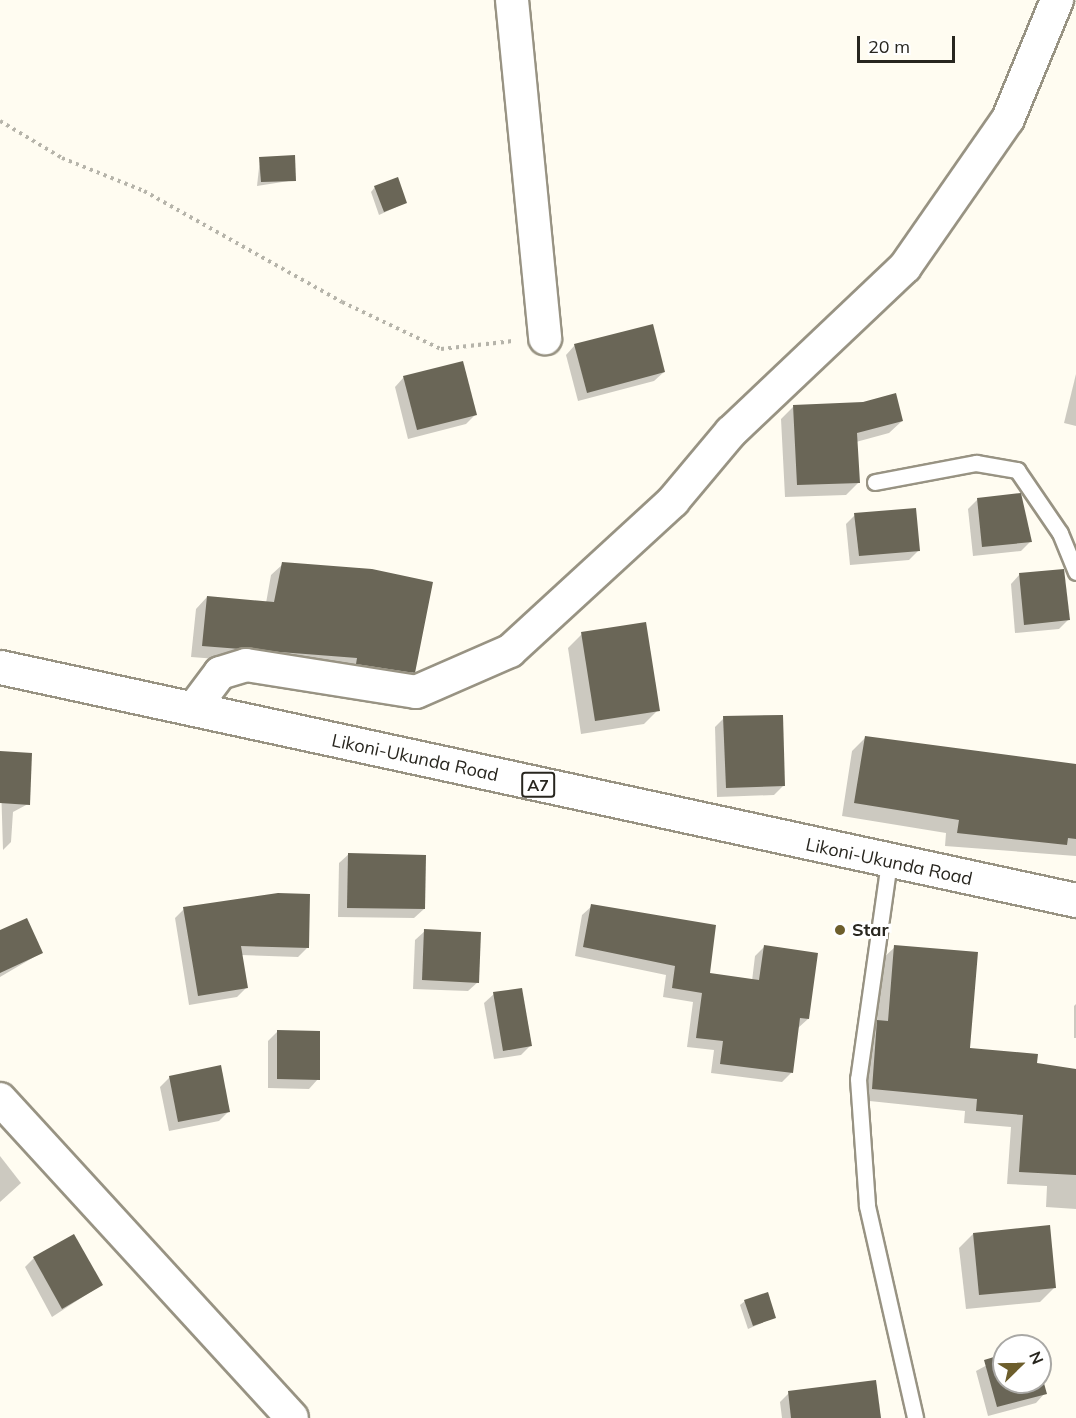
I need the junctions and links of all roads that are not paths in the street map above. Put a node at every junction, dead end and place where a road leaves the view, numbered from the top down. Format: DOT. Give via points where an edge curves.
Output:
graph roads {
  1 [pos="512,0"];
  2 [pos="1057,0"];
  3 [pos="545,338"];
  4 [pos="875,482"];
  5 [pos="1076,572"];
  6 [pos="0,667"];
  7 [pos="193,709"];
  8 [pos="889,862"];
  9 [pos="1076,900"];
  10 [pos="0,1099"];
  11 [pos="292,1418"];
  12 [pos="915,1418"];
  1 -- 3 [label="street"];
  2 -- 7 [label="street" via="1008,119 905,267 731,432 673,501 510,651 416,692 246,665 220,673"];
  4 -- 5 [label="lane" via="976,463 1017,470 1059,533"];
  6 -- 7 [label="highway, Likoni-Ukunda Road / A7"];
  7 -- 8 [label="highway, Likoni-Ukunda Road / A7"];
  8 -- 9 [label="highway, Likoni-Ukunda Road / A7"];
  8 -- 12 [label="lane" via="858,1078 867,1206"];
  10 -- 11 [label="street"];
}
